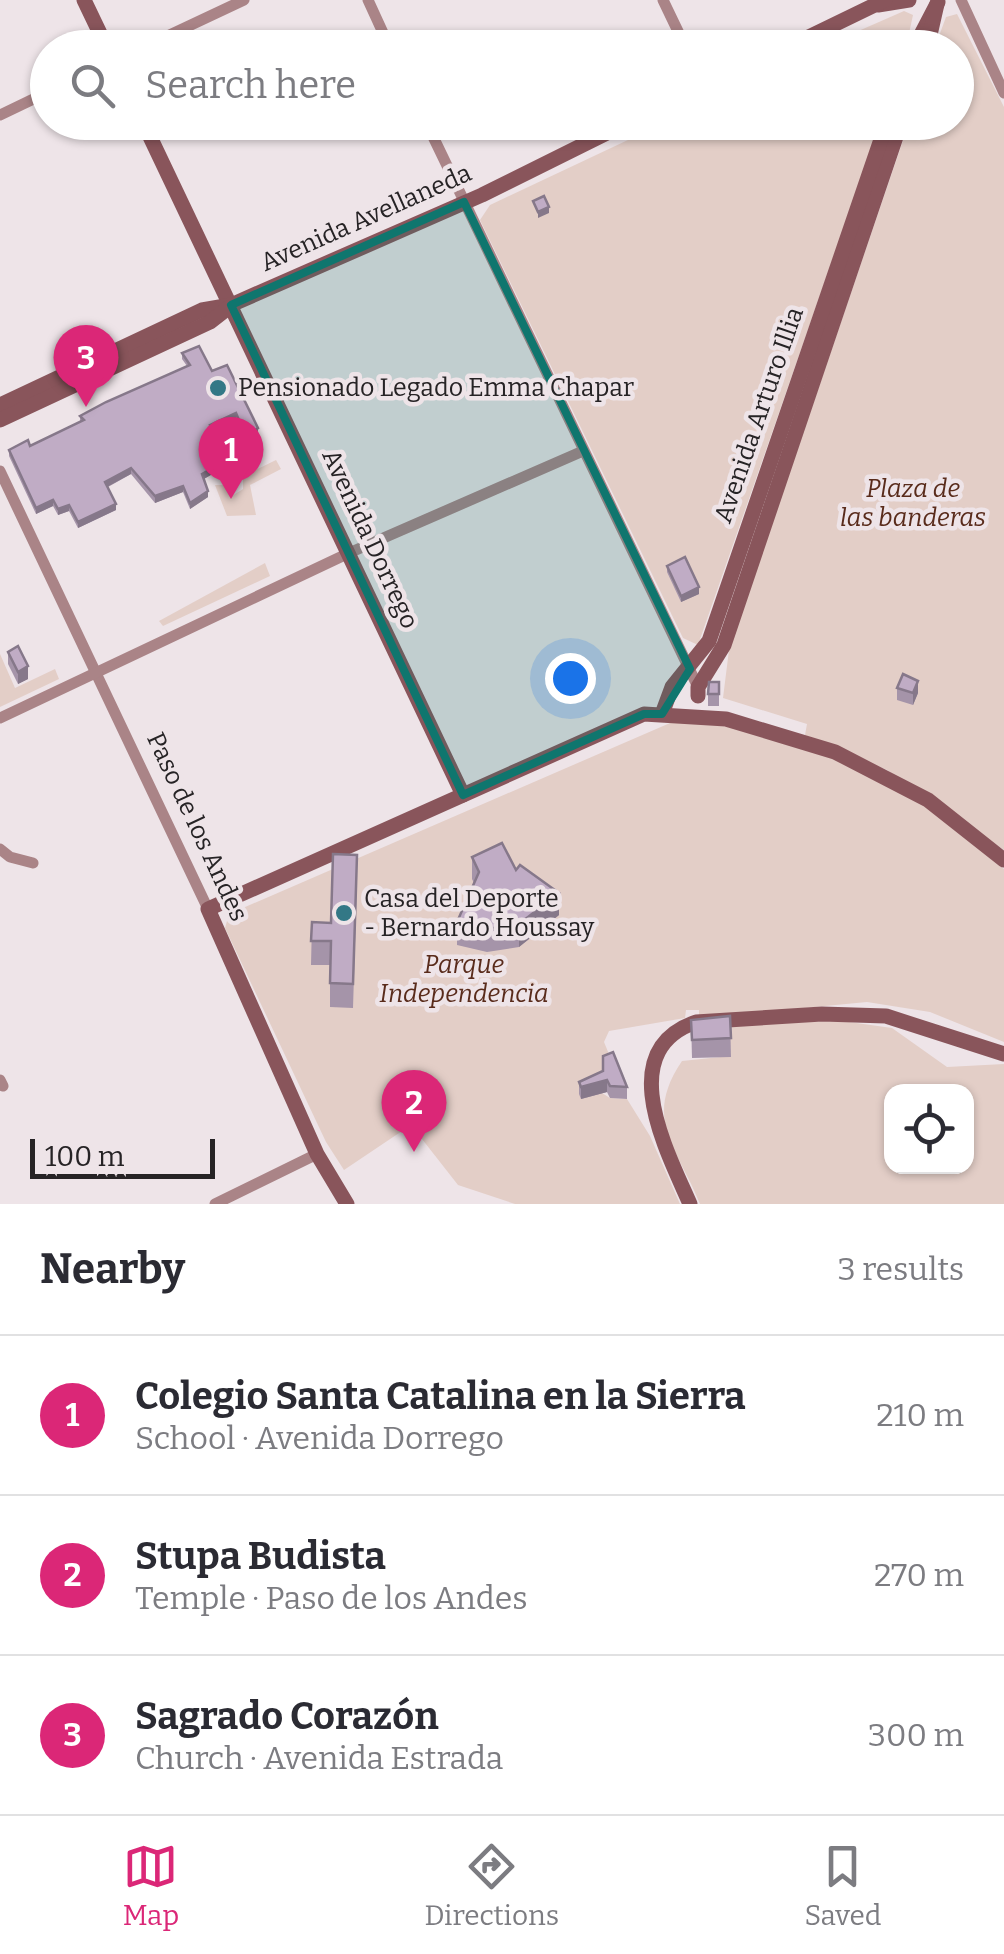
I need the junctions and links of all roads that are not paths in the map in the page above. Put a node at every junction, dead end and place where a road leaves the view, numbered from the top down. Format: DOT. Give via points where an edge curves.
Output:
graph roads {
  1 [pos="84,0"];
  2 [pos="244,0"];
  3 [pos="368,0"];
  4 [pos="663,0"];
  5 [pos="909,0"];
  6 [pos="960,0"];
  7 [pos="938,1"];
  8 [pos="881,2"];
  9 [pos="98,30"];
  10 [pos="180,30"];
  11 [pos="382,30"];
  12 [pos="677,30"];
  13 [pos="823,30"];
  14 [pos="923,30"];
  15 [pos="931,30"];
  16 [pos="1004,93"];
  17 [pos="30,101"];
  18 [pos="0,115"];
  19 [pos="152,140"];
  20 [pos="435,140"];
  21 [pos="592,140"];
  22 [pos="882,140"];
  23 [pos="896,140"];
  24 [pos="464,202"];
  25 [pos="231,305"];
  26 [pos="0,405"];
  27 [pos="0,420"];
  28 [pos="582,452"];
  29 [pos="0,470"];
  30 [pos="349,553"];
  31 [pos="690,669"];
  32 [pos="97,672"];
  33 [pos="698,701"];
  34 [pos="662,714"];
  35 [pos="0,718"];
  36 [pos="462,796"];
  37 [pos="0,849"];
  38 [pos="1004,860"];
  39 [pos="33,863"];
  40 [pos="208,909"];
  41 [pos="1004,1054"];
  42 [pos="318,1154"];
  43 [pos="215,1204"];
  44 [pos="346,1204"];
  45 [pos="690,1204"];
  1 -- 9 [label="street"];
  2 -- 10 [label="street"];
  3 -- 11 [label="street"];
  4 -- 12 [label="street"];
  5 -- 8 [label="street"];
  6 -- 16 [label="street"];
  7 -- 14 [label="street"];
  7 -- 15 [label="street"];
  8 -- 13 [label="street"];
  17 -- 18 [label="street"];
  19 -- 25 [label="street, Avenida Dorrego"];
  20 -- 24 [label="street"];
  21 -- 24 [label="street, Avenida Avellaneda"];
  22 -- 31 [label="street, Avenida Arturo Illia" via="709,640"];
  23 -- 33 [label="street, Avenida Arturo Illia" via="724,645"];
  24 -- 25 [label="street, Avenida Avellaneda"];
  24 -- 28 [label="street"];
  25 -- 26 [label="street" via="202,310"];
  25 -- 27 [label="street" via="210,322"];
  25 -- 30 [label="street, Avenida Dorrego"];
  28 -- 30 [label="street"];
  28 -- 31 [label="street"];
  29 -- 32 [label="street, Paso de los Andes"];
  30 -- 32 [label="street"];
  30 -- 36 [label="street, Avenida Dorrego"];
  31 -- 33 [label="street"];
  31 -- 34 [label="street, Avenida Arturo Illia" via="672,686"];
  32 -- 35 [label="street"];
  32 -- 40 [label="street, Paso de los Andes"];
  33 -- 34 [label="street"];
  33 -- 38 [label="street" via="865,766 928,800"];
  34 -- 36 [label="street" via="644,714"];
  36 -- 40 [label="street"];
  37 -- 39 [label="street"];
  40 -- 42 [label="street, Paso de los Andes"];
  41 -- 45 [label="street" via="886,1016 696,1022 674,1032 654,1071 656,1130"];
  42 -- 43 [label="street"];
  42 -- 44 [label="street, Paso de los Andes"];
}
